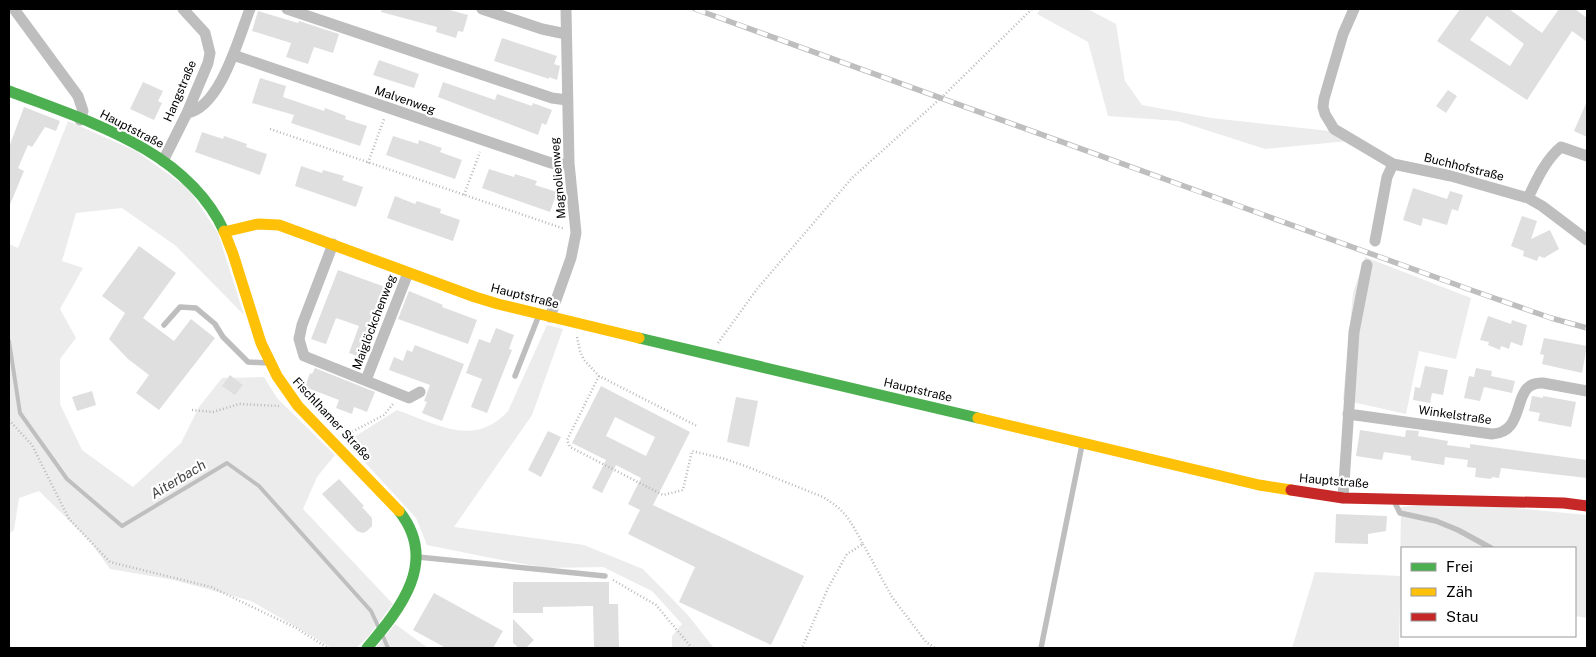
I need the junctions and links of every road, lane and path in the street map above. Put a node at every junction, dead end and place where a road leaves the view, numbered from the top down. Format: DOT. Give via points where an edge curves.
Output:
graph roads {
  1 [pos="14,9"];
  2 [pos="183,9"];
  3 [pos="250,9"];
  4 [pos="287,9"];
  5 [pos="482,9"];
  6 [pos="566,9"];
  7 [pos="1032,9"];
  8 [pos="1354,9"];
  9 [pos="566,34"];
  10 [pos="233,55"];
  11 [pos="10,96"];
  12 [pos="567,100"];
  13 [pos="187,113"];
  14 [pos="80,120"];
  15 [pos="270,129"];
  16 [pos="380,129"];
  17 [pos="1587,156"];
  18 [pos="163,161"];
  19 [pos="368,162"];
  20 [pos="476,162"];
  21 [pos="569,163"];
  22 [pos="1393,164"];
  23 [pos="464,195"];
  24 [pos="1528,198"];
  25 [pos="224,232"];
  26 [pos="576,233"];
  27 [pos="1587,240"];
  28 [pos="1374,241"];
  29 [pos="333,244"];
  30 [pos="1367,266"];
  31 [pos="408,273"];
  32 [pos="545,315"];
  33 [pos="576,323"];
  34 [pos="164,326"];
  35 [pos="711,355"];
  36 [pos="269,363"];
  37 [pos="515,376"];
  38 [pos="599,376"];
  39 [pos="366,380"];
  40 [pos="1587,391"];
  41 [pos="420,392"];
  42 [pos="400,395"];
  43 [pos="298,406"];
  44 [pos="192,410"];
  45 [pos="1348,414"];
  46 [pos="9,420"];
  47 [pos="697,426"];
  48 [pos="334,442"];
  49 [pos="1083,443"];
  50 [pos="1343,498"];
  51 [pos="1394,499"];
  52 [pos="1587,506"];
  53 [pos="863,544"];
  54 [pos="1489,547"];
  55 [pos="416,557"];
  56 [pos="605,576"];
  57 [pos="328,648"];
  58 [pos="368,648"];
  59 [pos="692,648"];
  60 [pos="802,648"];
  61 [pos="935,648"];
  62 [pos="1041,648"];
  1 -- 14 [label="street" via="78,96 83,111"];
  2 -- 13 [label="street, Hangstraße" via="205,33 210,53"];
  3 -- 10 [label="street"];
  4 -- 12 [label="street" via="552,98"];
  5 -- 9 [label="street"];
  6 -- 9 [label="street, Magnolienweg"];
  7 -- 35 [label="path" via="941,98 852,178 758,289"];
  8 -- 22 [label="street, Buchhofstraße" via="1343,34 1323,107 1334,129"];
  9 -- 12 [label="street, Magnolienweg"];
  10 -- 13 [label="street" via="216,90 199,109"];
  10 -- 21 [label="street, Malvenweg" via="506,149 559,165"];
  11 -- 14 [label="street, Hauptstraße"];
  12 -- 21 [label="street, Magnolienweg"];
  13 -- 18 [label="street, Hangstraße"];
  14 -- 18 [label="street, Hauptstraße"];
  15 -- 19 [label="path"];
  16 -- 19 [label="path"];
  17 -- 24 [label="street" via="1561,147 1544,168"];
  18 -- 25 [label="street, Hauptstraße" via="200,193"];
  19 -- 23 [label="path"];
  20 -- 23 [label="path"];
  21 -- 26 [label="street, Magnolienweg"];
  22 -- 24 [label="street, Buchhofstraße" via="1451,176"];
  22 -- 28 [label="street" via="1387,177"];
  23 -- 26 [label="path"];
  24 -- 27 [label="street, Buchhofstraße"];
  25 -- 29 [label="street, Hauptstraße" via="250,225 271,224"];
  25 -- 36 [label="street, Fischlhamer Straße"];
  26 -- 32 [label="street, Magnolienweg" via="571,258"];
  29 -- 31 [label="street, Hauptstraße"];
  29 -- 39 [label="street, Maiglöckchenweg" via="302,325 299,339 302,353 307,358"];
  30 -- 45 [label="street" via="1356,318"];
  31 -- 32 [label="street, Hauptstraße" via="475,297"];
  31 -- 39 [label="street, Maiglöckchenweg"];
  32 -- 33 [label="street, Hauptstraße"];
  32 -- 37 [label="lane"];
  33 -- 35 [label="street, Hauptstraße"];
  33 -- 38 [label="path" via="580,351"];
  34 -- 36 [label="lane" via="180,307 196,308 215,324 248,362"];
  35 -- 49 [label="street, Hauptstraße"];
  36 -- 43 [label="street, Fischlhamer Straße" via="286,393"];
  38 -- 47 [label="path"];
  38 -- 53 [label="path" via="567,440 570,447 663,495 683,490 692,451 725,459 823,497 849,518"];
  39 -- 42 [label="street, Maiglöckchenweg"];
  40 -- 45 [label="street, Winkelstraße" via="1543,383 1530,385 1522,396 1513,423 1499,434"];
  41 -- 42 [label="street" via="409,398"];
  42 -- 48 [label="path" via="384,415"];
  43 -- 44 [label="path" via="239,404 213,412"];
  43 -- 48 [label="street, Fischlhamer Straße"];
  45 -- 50 [label="street"];
  46 -- 57 [label="path" via="32,444 69,519 110,562 211,587 296,628"];
  48 -- 55 [label="street, Fischlhamer Straße" via="411,528"];
  49 -- 50 [label="street, Hauptstraße" via="1259,485"];
  49 -- 62 [label="lane"];
  50 -- 51 [label="street, Hauptstraße"];
  51 -- 52 [label="street, Hauptstraße"];
  51 -- 54 [label="lane" via="1400,513 1436,521"];
  53 -- 60 [label="path" via="847,554"];
  53 -- 61 [label="path" via="892,597 926,642"];
  55 -- 56 [label="lane"];
  55 -- 58 [label="street, Fischlhamer Straße" via="411,583 395,613"];
  56 -- 59 [label="path" via="656,605"];
}
